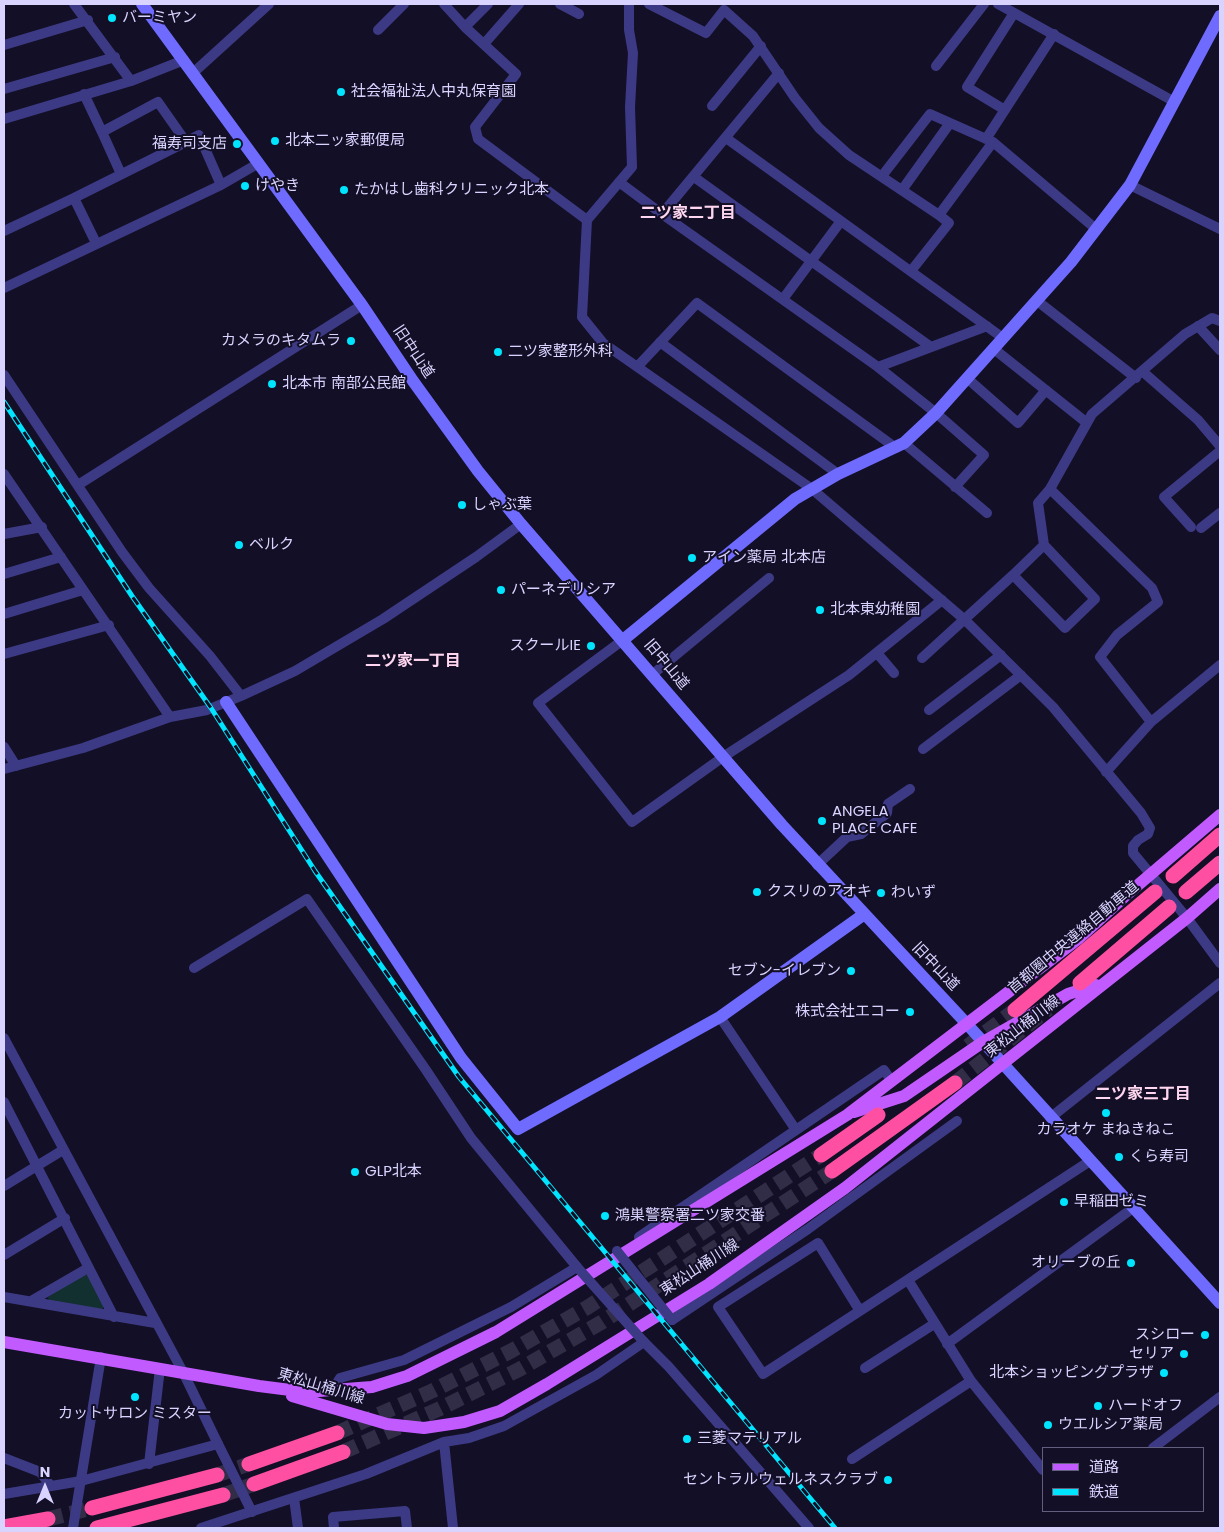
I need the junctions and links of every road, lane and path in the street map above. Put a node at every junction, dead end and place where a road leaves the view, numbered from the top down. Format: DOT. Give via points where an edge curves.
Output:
graph roads {
  1 [pos="74,4"];
  2 [pos="142,4"];
  3 [pos="269,4"];
  4 [pos="404,4"];
  5 [pos="444,4"];
  6 [pos="488,4"];
  7 [pos="519,4"];
  8 [pos="560,4"];
  9 [pos="629,4"];
  10 [pos="649,4"];
  11 [pos="984,4"];
  12 [pos="1007,7"];
  13 [pos="579,14"];
  14 [pos="1220,16"];
  15 [pos="88,20"];
  16 [pos="465,27"];
  17 [pos="378,30"];
  18 [pos="1054,34"];
  19 [pos="484,44"];
  20 [pos="4,45"];
  21 [pos="761,46"];
  22 [pos="115,57"];
  23 [pos="184,60"];
  24 [pos="936,66"];
  25 [pos="193,73"];
  26 [pos="780,73"];
  27 [pos="131,82"];
  28 [pos="4,88"];
  29 [pos="84,94"];
  30 [pos="1173,101"];
  31 [pos="712,106"];
  32 [pos="1005,110"];
  33 [pos="4,119"];
  34 [pos="950,123"];
  35 [pos="102,132"];
  36 [pos="726,138"];
  37 [pos="990,141"];
  38 [pos="186,142"];
  39 [pos="259,163"];
  40 [pos="121,174"];
  41 [pos="882,176"];
  42 [pos="694,177"];
  43 [pos="620,182"];
  44 [pos="221,185"];
  45 [pos="1130,185"];
  46 [pos="902,190"];
  47 [pos="74,198"];
  48 [pos="662,214"];
  49 [pos="940,215"];
  50 [pos="587,220"];
  51 [pos="841,221"];
  52 [pos="1220,229"];
  53 [pos="1096,230"];
  54 [pos="4,231"];
  55 [pos="96,243"];
  56 [pos="812,259"];
  57 [pos="911,271"];
  58 [pos="4,288"];
  59 [pos="783,298"];
  60 [pos="1036,300"];
  61 [pos="362,305"];
  62 [pos="1220,321"];
  63 [pos="987,326"];
  64 [pos="1198,326"];
  65 [pos="1004,338"];
  66 [pos="660,342"];
  67 [pos="931,347"];
  68 [pos="994,349"];
  69 [pos="1220,350"];
  70 [pos="638,366"];
  71 [pos="878,367"];
  72 [pos="4,374"];
  73 [pos="1139,375"];
  74 [pos="968,379"];
  75 [pos="1046,390"];
  76 [pos="936,413"];
  77 [pos="1087,423"];
  78 [pos="900,445"];
  79 [pos="1220,446"];
  80 [pos="1220,451"];
  81 [pos="4,474"];
  82 [pos="838,474"];
  83 [pos="78,485"];
  84 [pos="8,486"];
  85 [pos="955,487"];
  86 [pos="812,489"];
  87 [pos="1050,489"];
  88 [pos="987,513"];
  89 [pos="1220,513"];
  90 [pos="521,524"];
  91 [pos="42,527"];
  92 [pos="4,534"];
  93 [pos="1044,545"];
  94 [pos="61,557"];
  95 [pos="4,574"];
  96 [pos="1013,575"];
  97 [pos="769,578"];
  98 [pos="83,590"];
  99 [pos="942,600"];
  100 [pos="4,614"];
  101 [pos="965,620"];
  102 [pos="109,625"];
  103 [pos="623,640"];
  104 [pos="877,653"];
  105 [pos="4,654"];
  106 [pos="1001,655"];
  107 [pos="922,658"];
  108 [pos="1220,665"];
  109 [pos="894,673"];
  110 [pos="653,674"];
  111 [pos="1021,675"];
  112 [pos="242,696"];
  113 [pos="226,702"];
  114 [pos="929,710"];
  115 [pos="170,717"];
  116 [pos="1151,722"];
  117 [pos="4,748"];
  118 [pos="923,749"];
  119 [pos="723,757"];
  120 [pos="16,766"];
  121 [pos="4,768"];
  122 [pos="1106,772"];
  123 [pos="910,788"];
  124 [pos="1220,815"];
  125 [pos="1220,835"];
  126 [pos="1220,864"];
  127 [pos="817,865"];
  128 [pos="1151,876"];
  129 [pos="1173,876"];
  130 [pos="1220,889"];
  131 [pos="1155,892"];
  132 [pos="1186,892"];
  133 [pos="1169,907"];
  134 [pos="863,915"];
  135 [pos="1187,918"];
  136 [pos="1220,963"];
  137 [pos="194,968"];
  138 [pos="1108,980"];
  139 [pos="1080,983"];
  140 [pos="1220,983"];
  141 [pos="1015,1010"];
  142 [pos="720,1017"];
  143 [pos="966,1023"];
  144 [pos="4,1038"];
  145 [pos="983,1042"];
  146 [pos="1002,1064"];
  147 [pos="891,1080"];
  148 [pos="955,1083"];
  149 [pos="4,1102"];
  150 [pos="847,1115"];
  151 [pos="878,1115"];
  152 [pos="7,1118"];
  153 [pos="1050,1118"];
  154 [pos="957,1121"];
  155 [pos="796,1130"];
  156 [pos="903,1143"];
  157 [pos="63,1150"];
  158 [pos="911,1154"];
  159 [pos="821,1155"];
  160 [pos="1090,1161"];
  161 [pos="37,1165"];
  162 [pos="832,1171"];
  163 [pos="4,1186"];
  164 [pos="1133,1208"];
  165 [pos="65,1218"];
  166 [pos="808,1229"];
  167 [pos="818,1243"];
  168 [pos="4,1255"];
  169 [pos="577,1267"];
  170 [pos="88,1268"];
  171 [pos="908,1280"];
  172 [pos="710,1294"];
  173 [pos="4,1297"];
  174 [pos="31,1301"];
  175 [pos="1220,1303"];
  176 [pos="718,1307"];
  177 [pos="860,1311"];
  178 [pos="114,1317"];
  179 [pos="155,1324"];
  180 [pos="934,1324"];
  181 [pos="4,1342"];
  182 [pos="644,1342"];
  183 [pos="947,1344"];
  184 [pos="101,1357"];
  185 [pos="160,1368"];
  186 [pos="865,1368"];
  187 [pos="182,1372"];
  188 [pos="970,1381"];
  189 [pos="259,1386"];
  190 [pos="332,1391"];
  191 [pos="1220,1397"];
  192 [pos="337,1433"];
  193 [pos="444,1442"];
  194 [pos="218,1444"];
  195 [pos="1154,1447"];
  196 [pos="343,1452"];
  197 [pos="4,1458"];
  198 [pos="852,1459"];
  199 [pos="149,1464"];
  200 [pos="249,1464"];
  201 [pos="1042,1469"];
  202 [pos="217,1475"];
  203 [pos="81,1481"];
  204 [pos="254,1484"];
  205 [pos="50,1485"];
  206 [pos="4,1494"];
  207 [pos="223,1495"];
  208 [pos="294,1498"];
  209 [pos="92,1508"];
  210 [pos="252,1512"];
  211 [pos="48,1518"];
  212 [pos="4,1527"];
  213 [pos="209,1527"];
  214 [pos="73,1528"];
  215 [pos="96,1528"];
  216 [pos="298,1528"];
  217 [pos="334,1528"];
  218 [pos="407,1528"];
  219 [pos="453,1528"];
  220 [pos="809,1528"];
  1 -- 15 [label="street"];
  2 -- 23 [label="street, 旧中山道"];
  3 -- 25 [label="street"];
  4 -- 17 [label="street"];
  5 -- 16 [label="street"];
  6 -- 16 [label="street"];
  7 -- 19 [label="street"];
  8 -- 13 [label="street"];
  9 -- 43 [label="street" via="633,53 630,107 632,167"];
  10 -- 21 [label="street" via="706,32 724,10"];
  11 -- 24 [label="street"];
  12 -- 18 [label="street"];
  12 -- 32 [label="street" via="967,87"];
  14 -- 30 [label="street"];
  15 -- 20 [label="street"];
  15 -- 22 [label="street"];
  16 -- 19 [label="street"];
  18 -- 30 [label="street"];
  18 -- 32 [label="street"];
  19 -- 50 [label="street" via="516,74 475,128 478,139"];
  21 -- 26 [label="street"];
  21 -- 31 [label="street"];
  22 -- 27 [label="street"];
  22 -- 28 [label="street"];
  23 -- 25 [label="street, 旧中山道"];
  23 -- 27 [label="street"];
  25 -- 39 [label="street, 旧中山道"];
  26 -- 36 [label="street"];
  26 -- 41 [label="street" via="819,128 849,155"];
  27 -- 29 [label="street"];
  29 -- 33 [label="street"];
  29 -- 35 [label="street"];
  30 -- 45 [label="street"];
  32 -- 37 [label="street"];
  34 -- 37 [label="street"];
  34 -- 41 [label="street" via="930,114"];
  34 -- 46 [label="street"];
  35 -- 38 [label="street" via="158,102"];
  35 -- 40 [label="street"];
  36 -- 42 [label="street"];
  36 -- 51 [label="street"];
  37 -- 49 [label="street"];
  37 -- 53 [label="street"];
  38 -- 40 [label="street"];
  38 -- 44 [label="street" via="199,135"];
  39 -- 44 [label="street"];
  39 -- 61 [label="street, 旧中山道"];
  40 -- 47 [label="street"];
  41 -- 46 [label="street"];
  42 -- 48 [label="street"];
  42 -- 56 [label="street"];
  43 -- 48 [label="street"];
  43 -- 50 [label="street"];
  44 -- 55 [label="street"];
  45 -- 52 [label="street"];
  45 -- 53 [label="street"];
  46 -- 49 [label="street"];
  47 -- 54 [label="street"];
  47 -- 55 [label="street"];
  48 -- 59 [label="street"];
  49 -- 57 [label="street" via="949,223"];
  50 -- 70 [label="street" via="582,317 603,343"];
  51 -- 56 [label="street"];
  51 -- 57 [label="street"];
  53 -- 60 [label="street"];
  55 -- 58 [label="street"];
  56 -- 59 [label="street"];
  56 -- 67 [label="street"];
  57 -- 63 [label="street"];
  59 -- 71 [label="street"];
  60 -- 65 [label="street"];
  60 -- 73 [label="street"];
  61 -- 83 [label="street"];
  61 -- 90 [label="street, 旧中山道" via="467,456"];
  62 -- 64 [label="street" via="1212,318"];
  63 -- 65 [label="street"];
  63 -- 67 [label="street"];
  64 -- 69 [label="street"];
  64 -- 73 [label="street"];
  65 -- 68 [label="street"];
  66 -- 70 [label="street"];
  66 -- 78 [label="street" via="697,303"];
  66 -- 82 [label="street"];
  67 -- 71 [label="street"];
  68 -- 74 [label="street"];
  68 -- 75 [label="street"];
  70 -- 86 [label="street"];
  71 -- 76 [label="street"];
  72 -- 83 [label="street"];
  73 -- 77 [label="street" via="1092,414"];
  73 -- 79 [label="street" via="1198,420"];
  74 -- 75 [label="street" via="1018,423"];
  74 -- 76 [label="street"];
  75 -- 77 [label="street"];
  76 -- 78 [label="street"];
  76 -- 85 [label="street" via="984,455"];
  77 -- 87 [label="street"];
  78 -- 82 [label="street"];
  78 -- 85 [label="street"];
  80 -- 89 [label="street" via="1164,496 1196,527"];
  81 -- 84 [label="street"];
  82 -- 86 [label="street"];
  83 -- 112 [label="street" via="149,588"];
  84 -- 91 [label="street"];
  85 -- 88 [label="street"];
  86 -- 99 [label="street"];
  86 -- 103 [label="street" via="795,499"];
  87 -- 93 [label="street" via="1038,503"];
  87 -- 116 [label="street" via="1152,588 1158,602 1116,635 1100,657"];
  90 -- 103 [label="street, 旧中山道"];
  90 -- 112 [label="street" via="382,620 296,671"];
  91 -- 92 [label="street"];
  91 -- 94 [label="street"];
  93 -- 96 [label="street"];
  93 -- 96 [label="street" via="1094,599 1065,628"];
  94 -- 95 [label="street"];
  94 -- 98 [label="street"];
  96 -- 101 [label="street"];
  97 -- 110 [label="street"];
  98 -- 100 [label="street"];
  98 -- 102 [label="street"];
  99 -- 101 [label="street"];
  99 -- 104 [label="street"];
  101 -- 106 [label="street"];
  101 -- 107 [label="street"];
  102 -- 105 [label="street"];
  102 -- 115 [label="street"];
  103 -- 110 [label="street, 旧中山道"];
  103 -- 119 [label="street" via="538,703 632,822"];
  104 -- 109 [label="street"];
  104 -- 119 [label="street" via="849,675"];
  106 -- 111 [label="street"];
  106 -- 114 [label="street"];
  108 -- 116 [label="street"];
  110 -- 119 [label="street, 旧中山道"];
  111 -- 118 [label="street"];
  111 -- 122 [label="street" via="1053,707"];
  112 -- 113 [label="street"];
  113 -- 115 [label="street" via="207,710"];
  113 -- 142 [label="street" via="461,1058 518,1130"];
  115 -- 120 [label="street" via="83,748"];
  116 -- 122 [label="street"];
  117 -- 120 [label="street"];
  119 -- 127 [label="street, 旧中山道"];
  120 -- 121 [label="street"];
  122 -- 128 [label="street" via="1150,828 1148,834 1133,846 1133,853"];
  123 -- 127 [label="street" via="888,804 887,812 862,834 847,837"];
  124 -- 128 [label="main road, 東松山桶川線"];
  125 -- 129 [label="highway"];
  126 -- 132 [label="highway"];
  127 -- 134 [label="street, 旧中山道"];
  128 -- 135 [label="street"];
  128 -- 143 [label="main road, 東松山桶川線" via="1078,939"];
  130 -- 135 [label="main road, 東松山桶川線"];
  131 -- 141 [label="highway, 首都圏中央連絡自動車道"];
  133 -- 139 [label="highway"];
  134 -- 142 [label="street"];
  134 -- 143 [label="street, 旧中山道"];
  135 -- 136 [label="street"];
  135 -- 138 [label="main road, 東松山桶川線"];
  137 -- 169 [label="street" via="307,899 471,1138"];
  138 -- 145 [label="main road" via="1068,994"];
  138 -- 146 [label="main road, 東松山桶川線"];
  140 -- 153 [label="street"];
  142 -- 155 [label="street"];
  143 -- 145 [label="street, 旧中山道"];
  143 -- 147 [label="main road, 東松山桶川線"];
  144 -- 157 [label="street"];
  145 -- 146 [label="street, 旧中山道"];
  145 -- 150 [label="main road" via="904,1096"];
  146 -- 153 [label="street, 旧中山道"];
  146 -- 156 [label="main road, 東松山桶川線"];
  147 -- 150 [label="main road, 東松山桶川線"];
  147 -- 155 [label="street" via="884,1070"];
  148 -- 162 [label="highway"];
  149 -- 152 [label="street"];
  150 -- 190 [label="main road, 東松山桶川線" via="496,1332 406,1376 372,1387"];
  151 -- 159 [label="highway"];
  152 -- 161 [label="street"];
  153 -- 160 [label="street, 旧中山道"];
  154 -- 158 [label="street"];
  155 -- 172 [label="street, bridge" via="617,1251 672,1320"];
  156 -- 158 [label="street"];
  156 -- 189 [label="main road, 東松山桶川線" via="709,1284 500,1411 464,1422 424,1428 387,1424"];
  157 -- 161 [label="street"];
  157 -- 179 [label="street"];
  158 -- 166 [label="street"];
  160 -- 164 [label="street, 旧中山道"];
  160 -- 171 [label="street"];
  161 -- 163 [label="street"];
  161 -- 165 [label="street"];
  164 -- 175 [label="street, 旧中山道"];
  164 -- 183 [label="street"];
  165 -- 168 [label="street"];
  165 -- 170 [label="street"];
  166 -- 167 [label="street"];
  166 -- 172 [label="street"];
  167 -- 176 [label="street"];
  167 -- 177 [label="street"];
  169 -- 182 [label="street, bridge"];
  169 -- 190 [label="street, 東松山桶川線" via="511,1307 404,1360 340,1378"];
  170 -- 174 [label="street"];
  170 -- 178 [label="street"];
  171 -- 177 [label="street"];
  171 -- 180 [label="street"];
  172 -- 176 [label="street"];
  173 -- 174 [label="street"];
  174 -- 178 [label="street"];
  176 -- 177 [label="street" via="763,1374"];
  178 -- 179 [label="street"];
  179 -- 187 [label="street"];
  180 -- 183 [label="street"];
  180 -- 186 [label="street"];
  181 -- 184 [label="main road, 東松山桶川線"];
  182 -- 193 [label="street" via="596,1375 504,1426 469,1438"];
  182 -- 220 [label="street" via="670,1366"];
  183 -- 188 [label="street"];
  184 -- 185 [label="main road, 東松山桶川線"];
  184 -- 203 [label="street"];
  185 -- 187 [label="main road, 東松山桶川線"];
  185 -- 199 [label="street"];
  187 -- 189 [label="main road, 東松山桶川線"];
  187 -- 194 [label="street"];
  188 -- 198 [label="street"];
  188 -- 201 [label="street"];
  189 -- 190 [label="main road, 東松山桶川線" via="306,1392"];
  191 -- 195 [label="street"];
  192 -- 200 [label="highway"];
  193 -- 208 [label="street" via="366,1474"];
  193 -- 219 [label="street"];
  194 -- 199 [label="street"];
  194 -- 210 [label="street, bridge"];
  196 -- 204 [label="highway"];
  197 -- 205 [label="street" via="40,1472"];
  199 -- 203 [label="street"];
  202 -- 209 [label="highway"];
  203 -- 205 [label="street"];
  203 -- 214 [label="street"];
  205 -- 206 [label="street"];
  207 -- 215 [label="highway"];
  208 -- 210 [label="street"];
  208 -- 216 [label="street"];
  210 -- 213 [label="street"];
  211 -- 212 [label="highway"];
  217 -- 218 [label="street" via="333,1517 405,1511"];
}
